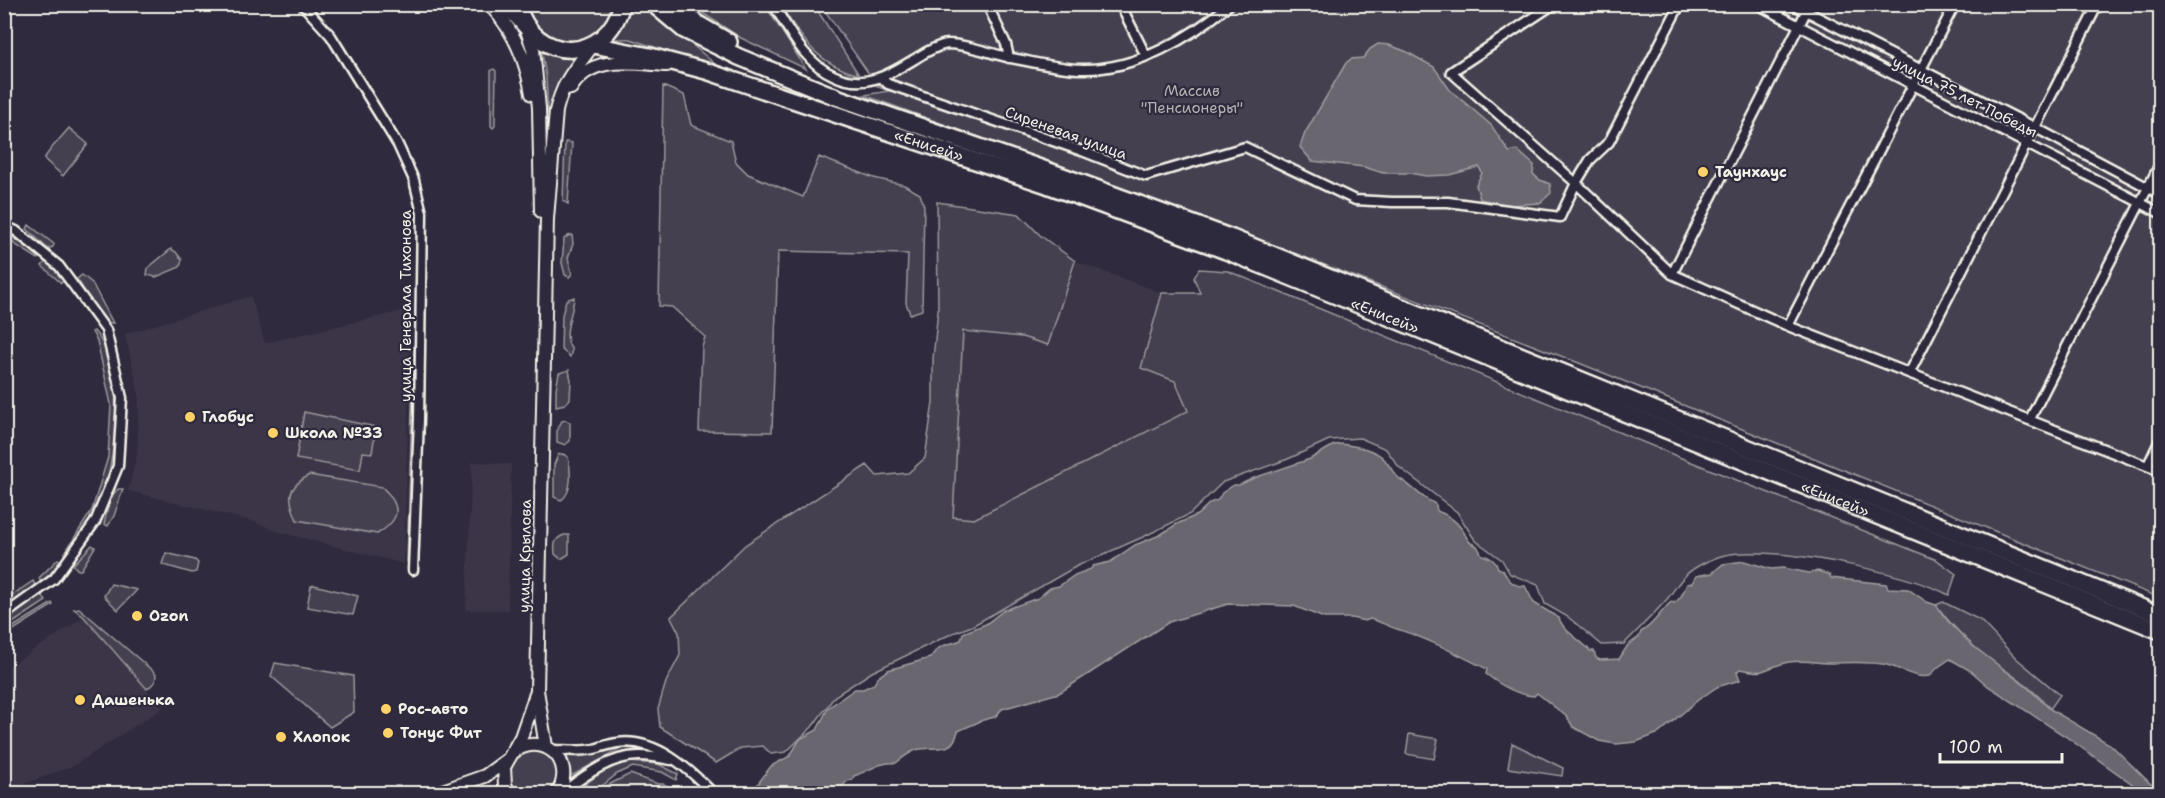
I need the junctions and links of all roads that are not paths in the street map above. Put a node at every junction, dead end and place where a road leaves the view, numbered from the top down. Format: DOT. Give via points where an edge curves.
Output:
graph roads {
  1 [pos="302,4"];
  2 [pos="489,4"];
  3 [pos="504,4"];
  4 [pos="517,4"];
  5 [pos="622,4"];
  6 [pos="653,4"];
  7 [pos="673,4"];
  8 [pos="773,4"];
  9 [pos="987,4"];
  10 [pos="1120,4"];
  11 [pos="1230,4"];
  12 [pos="1554,4"];
  13 [pos="1680,4"];
  14 [pos="1757,4"];
  15 [pos="1792,4"];
  16 [pos="1955,4"];
  17 [pos="2098,4"];
  18 [pos="1806,12"];
  19 [pos="1799,26"];
  20 [pos="527,30"];
  21 [pos="594,45"];
  22 [pos="1146,56"];
  23 [pos="1009,57"];
  24 [pos="689,67"];
  25 [pos="1922,70"];
  26 [pos="881,78"];
  27 [pos="1914,87"];
  28 [pos="819,90"];
  29 [pos="2034,127"];
  30 [pos="539,143"];
  31 [pos="2026,143"];
  32 [pos="552,152"];
  33 [pos="2160,164"];
  34 [pos="1576,183"];
  35 [pos="2148,188"];
  36 [pos="2160,194"];
  37 [pos="2140,202"];
  38 [pos="2160,213"];
  39 [pos="4,226"];
  40 [pos="1672,274"];
  41 [pos="1788,326"];
  42 [pos="544,366"];
  43 [pos="1910,372"];
  44 [pos="2030,419"];
  45 [pos="2160,440"];
  46 [pos="2148,465"];
  47 [pos="2160,471"];
  48 [pos="412,570"];
  49 [pos="4,615"];
  50 [pos="2160,615"];
  51 [pos="2160,631"];
  52 [pos="537,690"];
  53 [pos="549,748"];
  54 [pos="509,757"];
  55 [pos="672,760"];
  56 [pos="434,794"];
  57 [pos="510,794"];
  58 [pos="558,794"];
  59 [pos="714,794"];
  1 -- 48 [label="street, улица Генерала Тихонова" via="331,36 398,145 414,180 422,213"];
  2 -- 30 [label="main road" via="502,18 522,54"];
  3 -- 20 [label="main road"];
  4 -- 20 [label="highway"];
  5 -- 21 [label="highway" via="614,26"];
  6 -- 28 [label="highway, «Енисей»" via="684,30"];
  7 -- 28 [label="highway" via="735,46"];
  8 -- 26 [label="street" via="805,55 835,76 864,82"];
  9 -- 23 [label="street"];
  10 -- 22 [label="street"];
  11 -- 22 [label="street" via="1178,41"];
  12 -- 34 [label="street" via="1451,72"];
  13 -- 34 [label="street" via="1610,142 1590,160"];
  14 -- 19 [label="street, улица 75 лет Победы"];
  15 -- 18 [label="street, улица 75 лет Победы"];
  16 -- 25 [label="street"];
  17 -- 29 [label="street"];
  18 -- 19 [label="street"];
  18 -- 25 [label="street, улица 75 лет Победы"];
  19 -- 27 [label="street, улица 75 лет Победы"];
  19 -- 40 [label="street"];
  20 -- 21 [label="highway, «Енисей»" via="555,48 569,50"];
  20 -- 30 [label="main road" via="537,72"];
  21 -- 24 [label="highway, «Енисей»"];
  21 -- 32 [label="main road" via="565,81"];
  22 -- 23 [label="street" via="1118,66 1081,69"];
  23 -- 26 [label="street" via="950,44 939,46"];
  24 -- 32 [label="main road" via="622,62 585,71 571,87 564,104"];
  24 -- 51 [label="highway, «Енисей»" via="1047,185 1226,251"];
  25 -- 27 [label="street"];
  25 -- 29 [label="street, улица 75 лет Победы"];
  26 -- 34 [label="street, Сиреневая улица" via="888,84 1146,176 1245,147 1355,200 1448,202 1560,217"];
  27 -- 31 [label="street, улица 75 лет Победы"];
  27 -- 41 [label="street"];
  28 -- 50 [label="highway, «Енисей»" via="1232,238"];
  29 -- 31 [label="street"];
  29 -- 35 [label="street, улица 75 лет Победы"];
  30 -- 42 [label="main road"];
  31 -- 37 [label="street, улица 75 лет Победы"];
  31 -- 43 [label="street"];
  32 -- 42 [label="main road"];
  33 -- 35 [label="street"];
  34 -- 40 [label="street"];
  35 -- 36 [label="street, улица 75 лет Победы"];
  35 -- 37 [label="street"];
  37 -- 38 [label="street, улица 75 лет Победы"];
  37 -- 44 [label="street"];
  39 -- 49 [label="street" via="16,231 59,266 106,330 122,398 118,466 95,522 54,579"];
  40 -- 41 [label="street"];
  41 -- 43 [label="street"];
  42 -- 52 [label="main road, улица Крылова"];
  43 -- 44 [label="street"];
  44 -- 46 [label="street"];
  45 -- 46 [label="street"];
  46 -- 47 [label="street"];
  52 -- 53 [label="main road, улица Крылова"];
  52 -- 54 [label="main road" via="531,713"];
  53 -- 54 [label="main road" via="527,745"];
  53 -- 55 [label="street" via="577,751 633,742 660,750"];
  53 -- 58 [label="main road, улица Крылова" via="558,757 564,774"];
  54 -- 56 [label="main road" via="485,776"];
  54 -- 57 [label="main road" via="503,776"];
  55 -- 58 [label="street" via="638,756 615,760"];
  55 -- 59 [label="street"];
}
